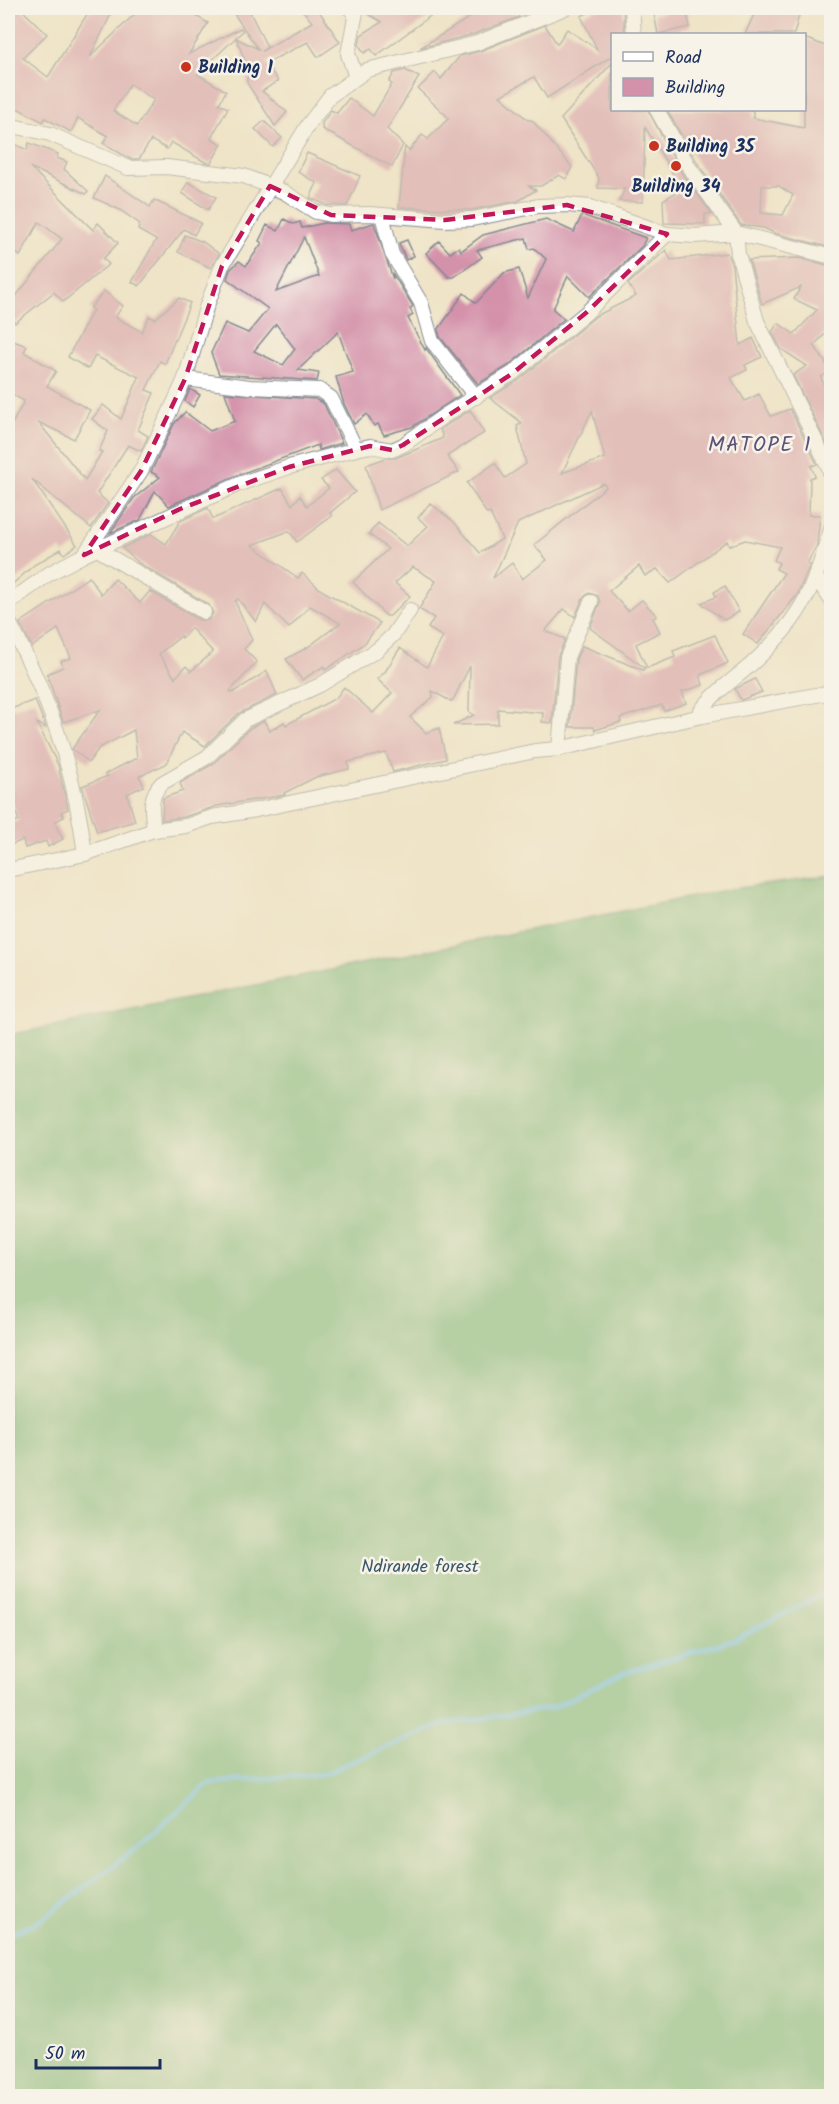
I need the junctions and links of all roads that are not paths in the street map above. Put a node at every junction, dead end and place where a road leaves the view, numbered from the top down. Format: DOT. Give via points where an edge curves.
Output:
graph roads {
  1 [pos="349,8"];
  2 [pos="565,8"];
  3 [pos="632,8"];
  4 [pos="634,33"];
  5 [pos="356,77"];
  6 [pos="658,111"];
  7 [pos="8,125"];
  8 [pos="270,186"];
  9 [pos="382,215"];
  10 [pos="736,232"];
  11 [pos="667,234"];
  12 [pos="831,257"];
  13 [pos="185,380"];
  14 [pos="476,398"];
  15 [pos="356,449"];
  16 [pos="831,472"];
  17 [pos="831,526"];
  18 [pos="99,550"];
  19 [pos="84,555"];
  20 [pos="815,576"];
  21 [pos="831,601"];
  22 [pos="591,602"];
  23 [pos="8,603"];
  24 [pos="410,610"];
  25 [pos="204,612"];
  26 [pos="8,620"];
  27 [pos="831,692"];
  28 [pos="696,717"];
  29 [pos="559,749"];
  30 [pos="154,830"];
  31 [pos="85,854"];
  32 [pos="8,870"];
  1 -- 5 [label="street" via="356,12 348,54"];
  2 -- 5 [label="street" via="477,44 383,64"];
  3 -- 4 [label="street"];
  5 -- 8 [label="street" via="330,96"];
  6 -- 10 [label="street" via="689,168"];
  7 -- 8 [label="street" via="50,134 128,168 216,171"];
  8 -- 9 [label="street" via="316,212"];
  8 -- 13 [label="street" via="222,266"];
  9 -- 11 [label="street" via="472,219 538,206 567,205 590,207"];
  9 -- 14 [label="street" via="392,254 421,303 432,341"];
  10 -- 11 [label="street"];
  10 -- 12 [label="street"];
  10 -- 16 [label="street" via="757,321"];
  11 -- 14 [label="street" via="587,312"];
  13 -- 15 [label="street" via="328,393"];
  13 -- 19 [label="street" via="141,471"];
  14 -- 15 [label="street" via="392,450 370,446"];
  15 -- 18 [label="street" via="239,484"];
  17 -- 20 [label="street"];
  18 -- 19 [label="street"];
  18 -- 25 [label="street"];
  19 -- 23 [label="street"];
  20 -- 21 [label="street"];
  20 -- 28 [label="street" via="790,627 714,693"];
  22 -- 29 [label="street" via="567,657"];
  24 -- 30 [label="street" via="377,650 320,685 245,720 207,757 162,783 151,802"];
  26 -- 31 [label="street" via="32,665 65,752 78,802"];
  27 -- 28 [label="street"];
  28 -- 29 [label="street"];
  29 -- 30 [label="street"];
  30 -- 31 [label="street"];
  31 -- 32 [label="street"];
}
